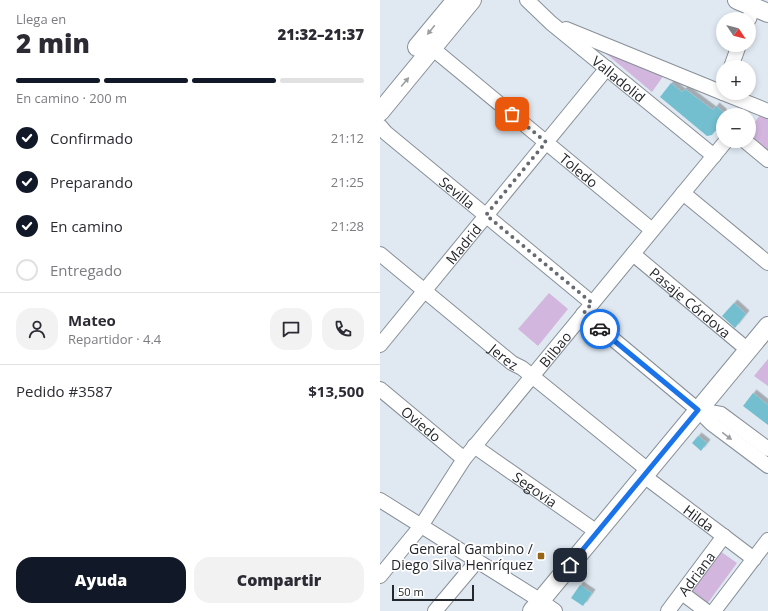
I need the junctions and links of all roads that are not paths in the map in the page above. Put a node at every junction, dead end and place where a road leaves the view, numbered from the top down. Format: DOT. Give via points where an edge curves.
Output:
graph roads {
  1 [pos="456,0"];
  2 [pos="472,0"];
  3 [pos="527,0"];
  4 [pos="551,23"];
  5 [pos="432,48"];
  6 [pos="607,68"];
  7 [pos="716,88"];
  8 [pos="380,92"];
  9 [pos="736,100"];
  10 [pos="748,108"];
  11 [pos="756,110"];
  12 [pos="768,111"];
  13 [pos="380,112"];
  14 [pos="380,126"];
  15 [pos="546,142"];
  16 [pos="720,148"];
  17 [pos="753,148"];
  18 [pos="714,156"];
  19 [pos="768,160"];
  20 [pos="683,193"];
  21 [pos="486,215"];
  22 [pos="652,230"];
  23 [pos="380,254"];
  24 [pos="633,254"];
  25 [pos="768,263"];
  26 [pos="424,291"];
  27 [pos="587,309"];
  28 [pos="760,340"];
  29 [pos="380,344"];
  30 [pos="532,376"];
  31 [pos="380,389"];
  32 [pos="698,410"];
  33 [pos="474,446"];
  34 [pos="761,449"];
  35 [pos="464,459"];
  36 [pos="768,466"];
  37 [pos="646,473"];
  38 [pos="380,500"];
  39 [pos="421,526"];
  40 [pos="598,532"];
  41 [pos="724,536"];
  42 [pos="768,540"];
  43 [pos="754,558"];
  44 [pos="477,561"];
  45 [pos="380,576"];
  46 [pos="682,592"];
  47 [pos="543,608"];
  48 [pos="435,611"];
  49 [pos="668,611"];
  50 [pos="706,611"];
  51 [pos="714,611"];
  1 -- 8 [label="main road, one-way"];
  2 -- 5 [label="main road"];
  3 -- 4 [label="street, Valladolid"];
  4 -- 6 [label="street, Valladolid"];
  4 -- 7 [label="street"];
  13 -- 5 [label="main road, one-way"];
  5 -- 15 [label="street, Toledo"];
  6 -- 15 [label="street, Madrid"];
  6 -- 18 [label="street, Valladolid"];
  9 -- 10 [label="street"];
  11 -- 12 [label="street"];
  14 -- 21 [label="street, Sevilla"];
  15 -- 21 [label="street, Madrid"];
  15 -- 22 [label="street, Toledo"];
  16 -- 18 [label="street, Bilbao"];
  17 -- 19 [label="street"];
  18 -- 20 [label="street, Bilbao"];
  20 -- 22 [label="street, Bilbao"];
  20 -- 25 [label="street"];
  21 -- 26 [label="street, Madrid"];
  21 -- 27 [label="street, Sevilla"];
  22 -- 24 [label="street, Bilbao"];
  23 -- 26 [label="street, Jerez"];
  24 -- 27 [label="street, Bilbao"];
  24 -- 28 [label="street, Pasaje Córdova"];
  26 -- 29 [label="street, Madrid"];
  26 -- 30 [label="street, Jerez" via="512,363"];
  27 -- 30 [label="street, Bilbao"];
  27 -- 32 [label="street, Sevilla"];
  28 -- 32 [label="main road"];
  30 -- 33 [label="street, Bilbao"];
  30 -- 37 [label="street, Jerez"];
  31 -- 35 [label="street, Oviedo"];
  32 -- 34 [label="street, Sevilla" via="712,424"];
  32 -- 37 [label="main road"];
  33 -- 35 [label="street, Bilbao"];
  33 -- 40 [label="street, Segovia"];
  34 -- 36 [label="street, Sevilla"];
  35 -- 39 [label="street, Bilbao"];
  37 -- 40 [label="main road"];
  37 -- 41 [label="street, Hilda"];
  38 -- 39 [label="street"];
  39 -- 44 [label="street"];
  39 -- 45 [label="street, Bilbao"];
  40 -- 47 [label="main road"];
  41 -- 43 [label="street, Hilda"];
  41 -- 46 [label="street, Adriana"];
  42 -- 43 [label="street"];
  43 -- 51 [label="street"];
  44 -- 47 [label="street"];
  44 -- 48 [label="street"];
  46 -- 49 [label="street, Adriana"];
  46 -- 50 [label="street"];
}
